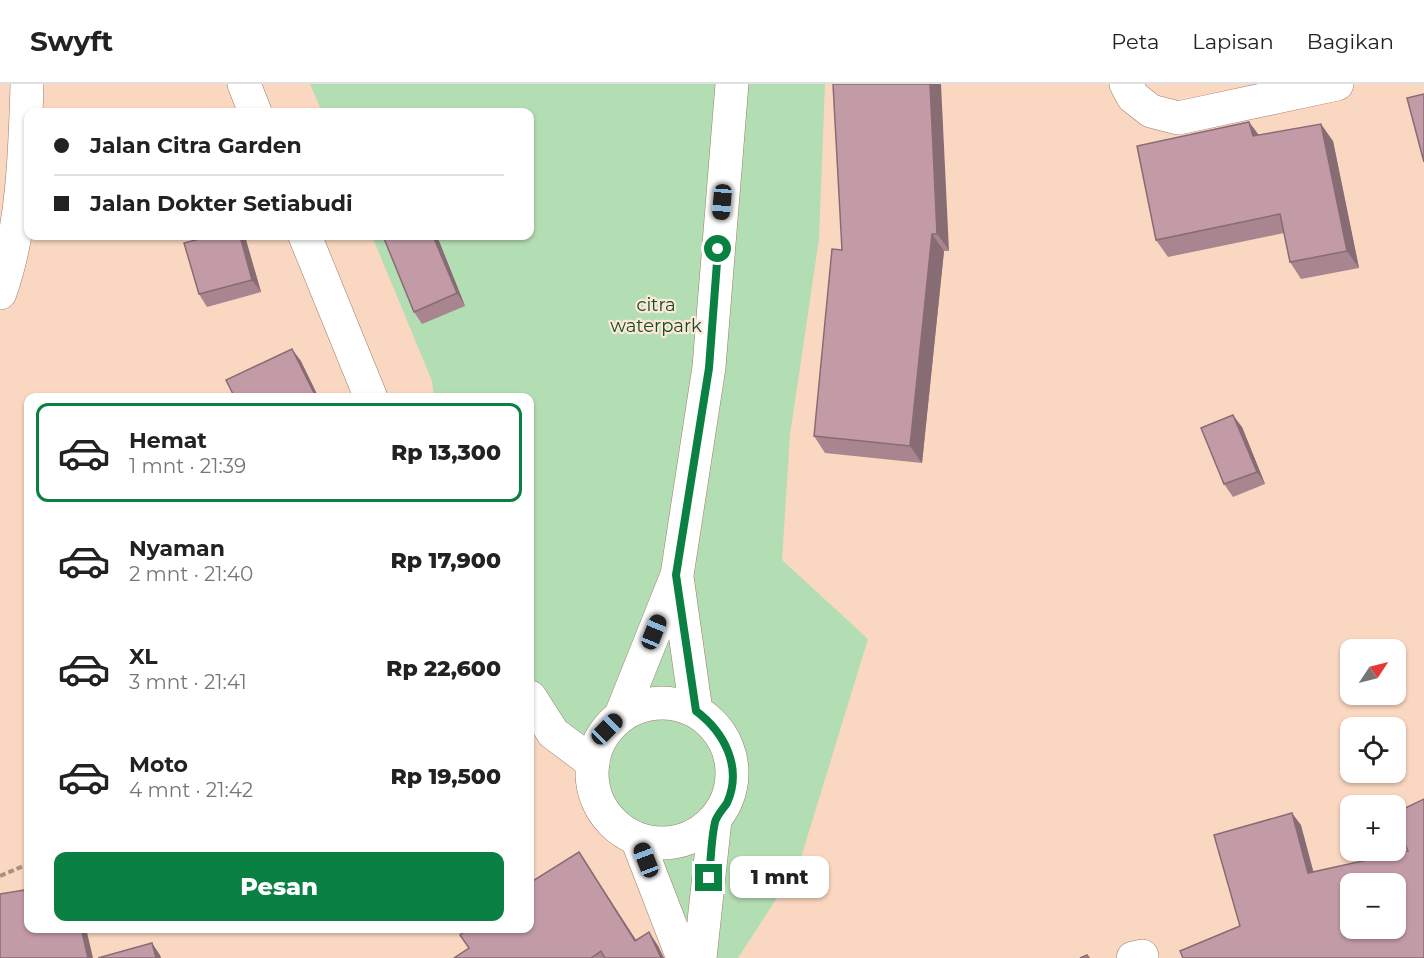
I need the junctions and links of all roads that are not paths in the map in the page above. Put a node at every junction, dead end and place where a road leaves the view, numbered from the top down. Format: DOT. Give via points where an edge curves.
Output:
graph roads {
  1 [pos="27,84"];
  2 [pos="243,84"];
  3 [pos="732,84"];
  4 [pos="1126,84"];
  5 [pos="1337,84"];
  6 [pos="26,108"];
  7 [pos="253,108"];
  8 [pos="24,153"];
  9 [pos="307,240"];
  10 [pos="0,293"];
  11 [pos="369,393"];
  12 [pos="676,575"];
  13 [pos="534,703"];
  14 [pos="696,711"];
  15 [pos="621,715"];
  16 [pos="592,764"];
  17 [pos="716,820"];
  18 [pos="637,839"];
  19 [pos="683,958"];
  20 [pos="700,958"];
  1 -- 6 [label="street"];
  2 -- 7 [label="street"];
  3 -- 12 [label="street" via="709,368"];
  4 -- 5 [label="street" via="1133,96 1151,111 1178,118"];
  8 -- 10 [label="street" via="11,261"];
  9 -- 11 [label="street"];
  12 -- 14 [label="street"];
  12 -- 15 [label="street"];
  13 -- 16 [label="street" via="553,733"];
  14 -- 15 [label="street" via="656,703"];
  14 -- 17 [label="street" via="712,723 725,741 732,761 733,782"];
  15 -- 16 [label="street" via="597,745"];
  16 -- 18 [label="street" via="592,782 604,814"];
  17 -- 18 [label="street" via="699,834 680,842 658,844"];
  17 -- 20 [label="street"];
  18 -- 19 [label="street"];
}
